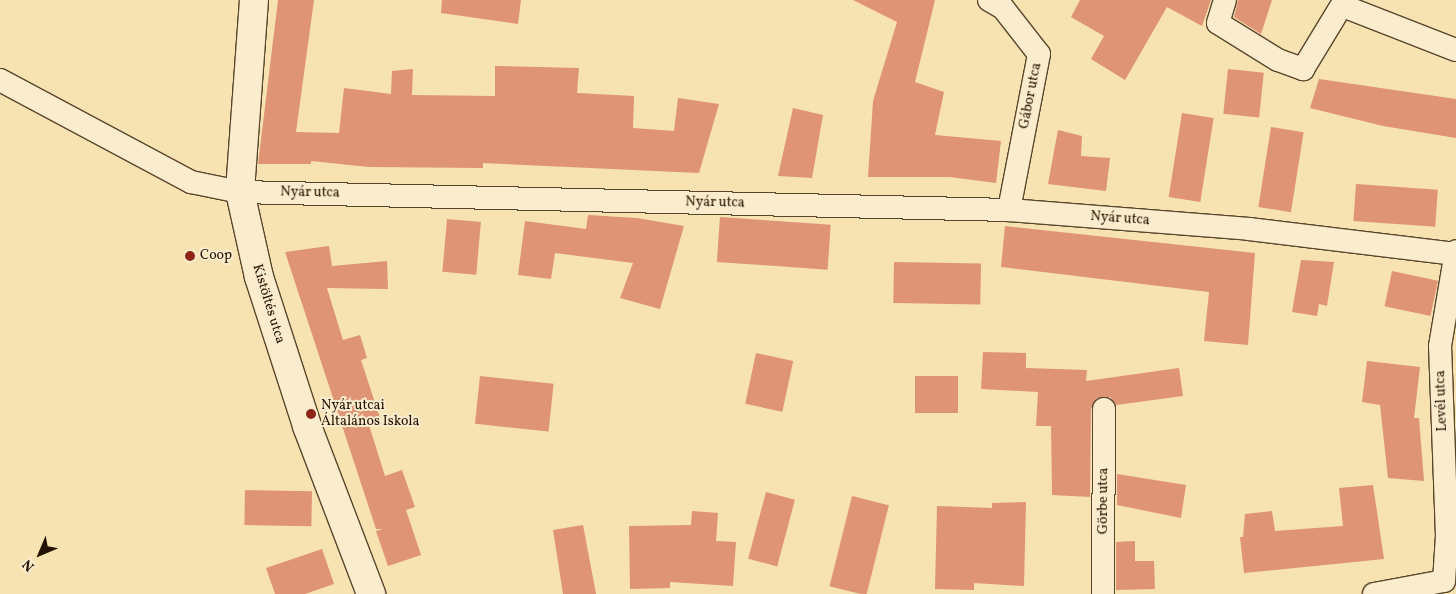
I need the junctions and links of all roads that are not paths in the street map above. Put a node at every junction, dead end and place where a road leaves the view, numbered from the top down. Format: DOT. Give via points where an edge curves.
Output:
graph roads {
  1 [pos="254,0"];
  2 [pos="990,0"];
  3 [pos="1225,0"];
  4 [pos="1344,3"];
  5 [pos="1456,50"];
  6 [pos="0,80"];
  7 [pos="240,192"];
  8 [pos="1009,210"];
  9 [pos="1456,253"];
  10 [pos="1104,409"];
  11 [pos="1451,510"];
  12 [pos="1450,586"];
  13 [pos="371,594"];
  14 [pos="1103,594"];
  15 [pos="1374,594"];
  1 -- 7 [label="street, Kistöltés utca"];
  2 -- 8 [label="street, Gábor utca" via="1003,8 1039,54"];
  3 -- 4 [label="street" via="1218,24 1278,60 1303,69"];
  4 -- 5 [label="street"];
  6 -- 7 [label="street, Nyár utca" via="191,182"];
  7 -- 8 [label="street, Nyár utca"];
  7 -- 13 [label="street, Kistöltés utca" via="258,277 307,426"];
  8 -- 9 [label="street, Nyár utca" via="1249,229"];
  9 -- 11 [label="street, Levél utca" via="1440,346"];
  10 -- 14 [label="street, Görbe utca"];
  11 -- 12 [label="street, Levél utca"];
  12 -- 15 [label="street"];
}
